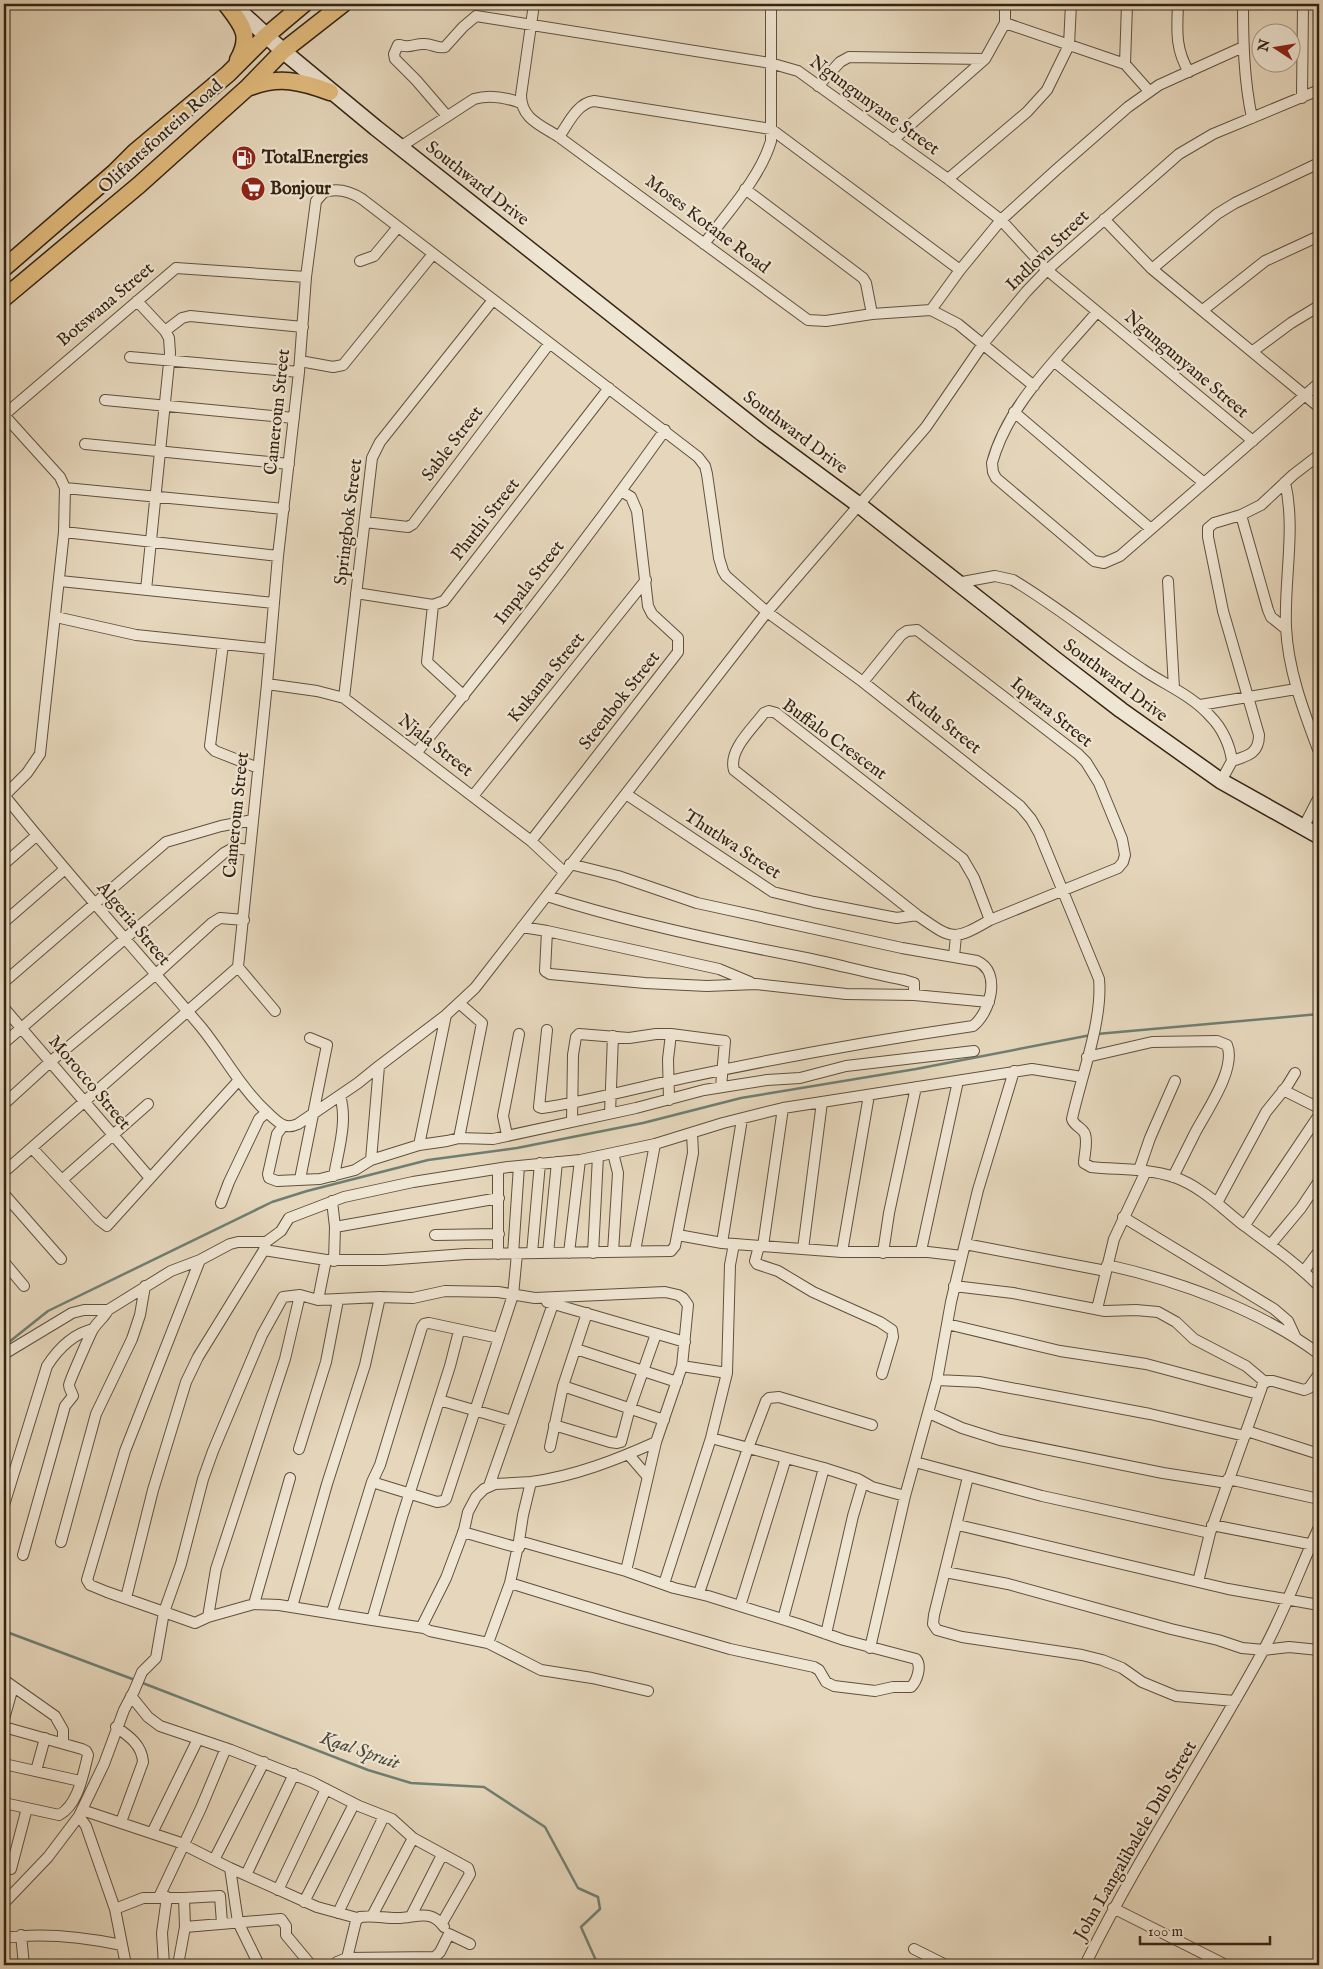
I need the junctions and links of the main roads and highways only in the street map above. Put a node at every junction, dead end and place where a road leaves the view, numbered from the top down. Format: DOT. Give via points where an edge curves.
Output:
graph roads {
  1 [pos="226,4"];
  2 [pos="232,4"];
  3 [pos="304,4"];
  4 [pos="343,4"];
  5 [pos="266,36"];
  6 [pos="283,51"];
  7 [pos="228,74"];
  8 [pos="247,88"];
  9 [pos="330,92"];
  10 [pos="4,268"];
  11 [pos="4,298"];
  12 [pos="1319,836"];
  1 -- 7 [label="main road" via="242,26 246,40"];
  2 -- 5 [label="main road, Southward Drive"];
  3 -- 5 [label="main road, Olifantsfontein Road"];
  4 -- 6 [label="main road, Olifantsfontein Road"];
  5 -- 6 [label="main road, Southward Drive"];
  5 -- 7 [label="main road, Olifantsfontein Road"];
  6 -- 8 [label="main road, Olifantsfontein Road"];
  6 -- 9 [label="main road, Southward Drive"];
  7 -- 10 [label="main road, Olifantsfontein Road" via="141,146"];
  8 -- 9 [label="main road" via="280,80"];
  8 -- 11 [label="main road, Olifantsfontein Road" via="139,185"];
  9 -- 12 [label="main road, Southward Drive" via="763,434 1121,710 1221,781"];
}
